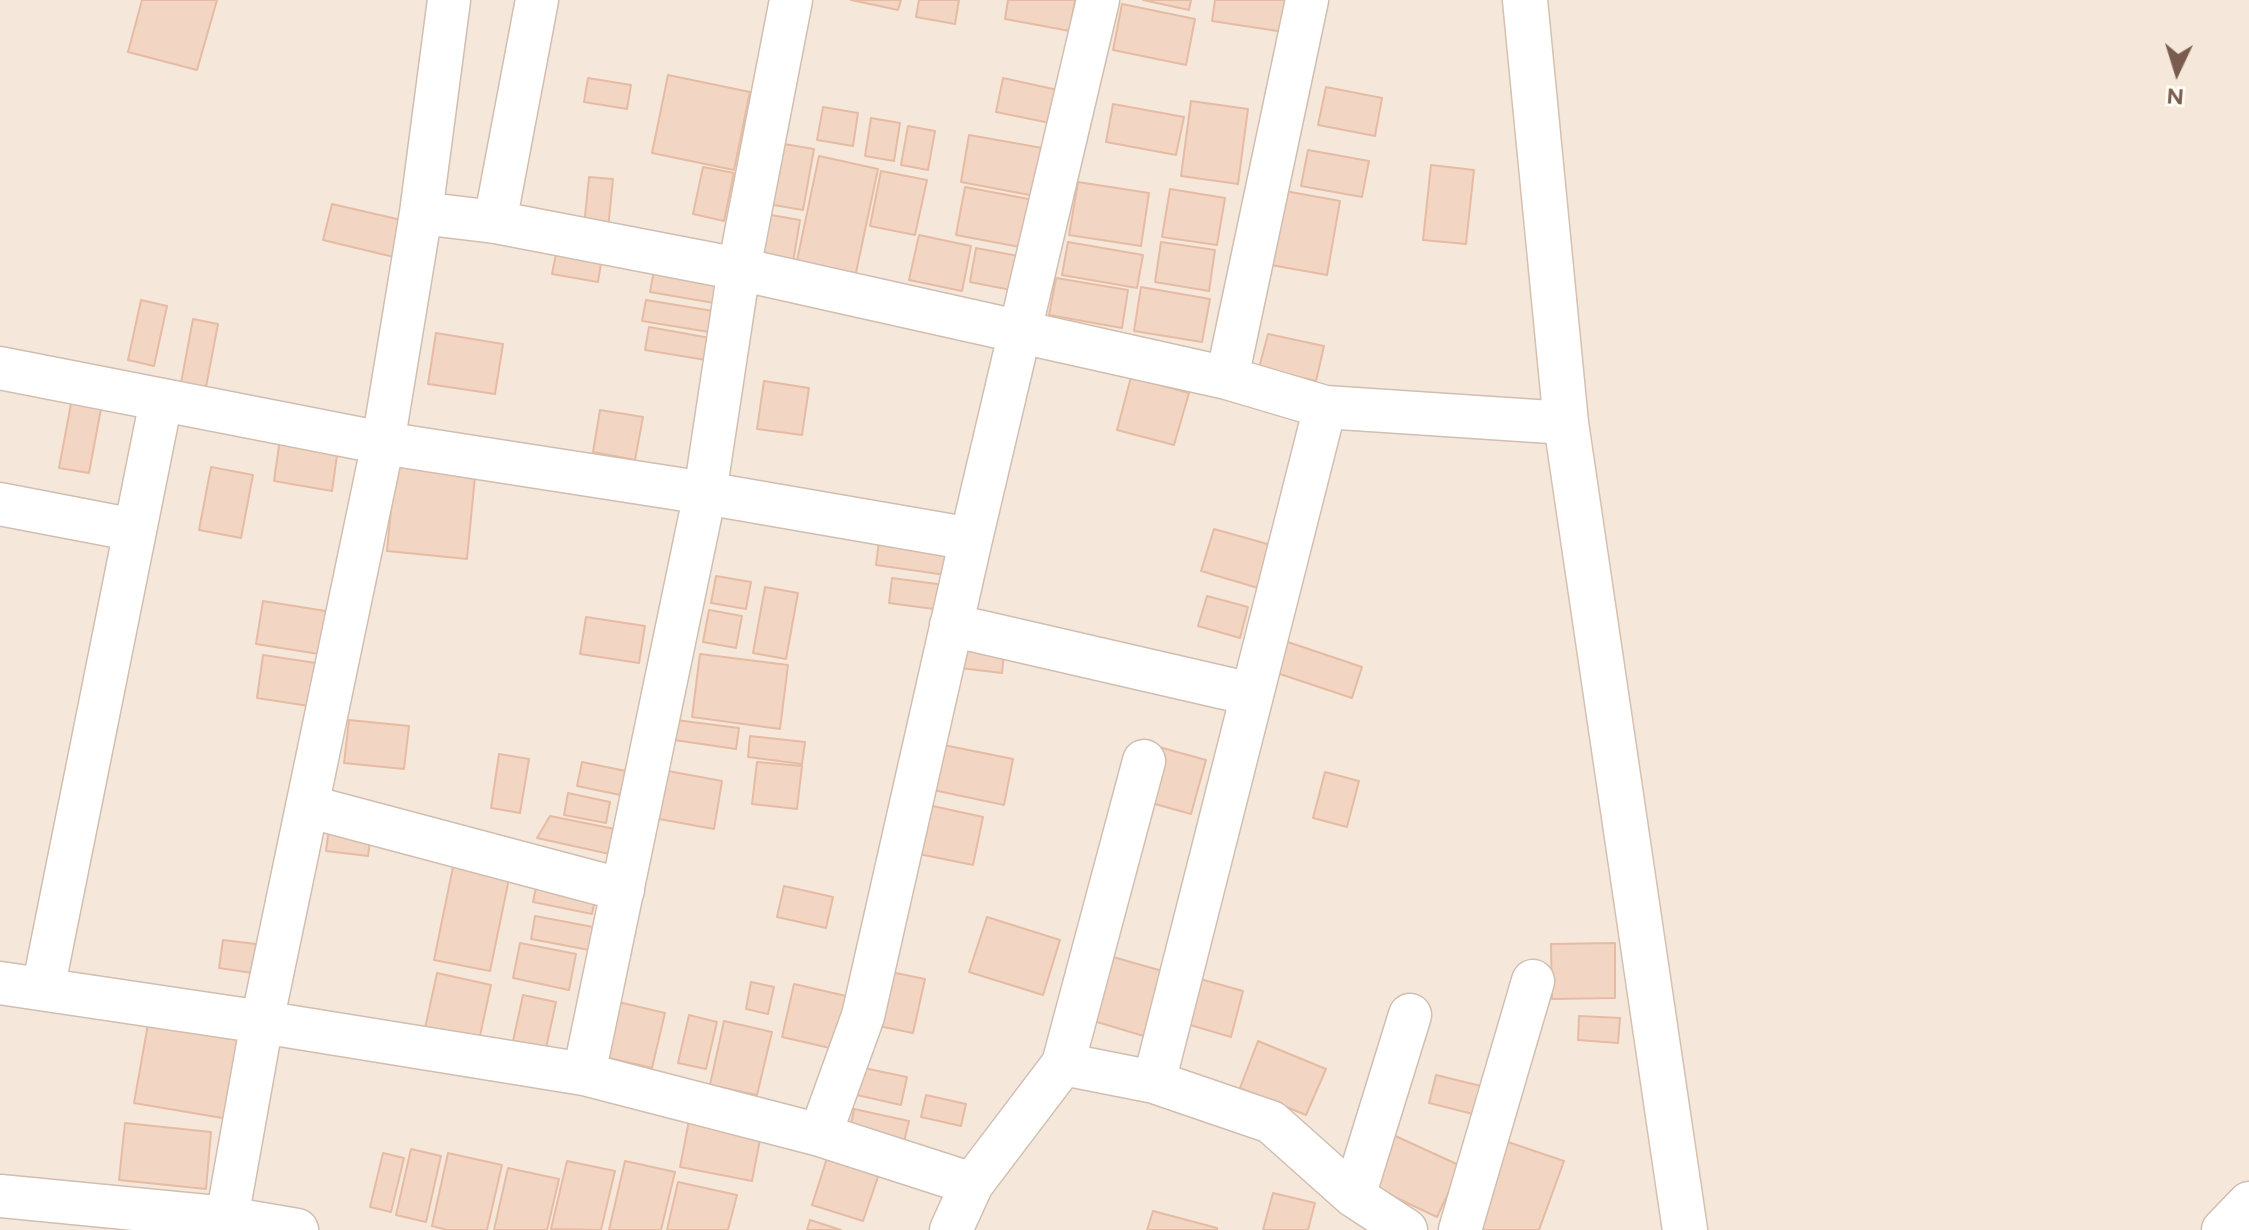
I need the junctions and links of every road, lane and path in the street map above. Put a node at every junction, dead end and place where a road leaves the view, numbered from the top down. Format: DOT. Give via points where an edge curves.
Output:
graph roads {
  1 [pos="449,0"];
  2 [pos="537,0"];
  3 [pos="791,0"];
  4 [pos="1098,0"];
  5 [pos="1307,0"];
  6 [pos="1525,0"];
  7 [pos="421,213"];
  8 [pos="495,222"];
  9 [pos="739,269"];
  10 [pos="1021,331"];
  11 [pos="0,368"];
  12 [pos="1227,378"];
  13 [pos="161,401"];
  14 [pos="1325,407"];
  15 [pos="1566,423"];
  16 [pos="383,443"];
  17 [pos="705,493"];
  18 [pos="0,504"];
  19 [pos="135,530"];
  20 [pos="971,539"];
  21 [pos="951,625"];
  22 [pos="1251,694"];
  23 [pos="1144,761"];
  24 [pos="307,806"];
  25 [pos="623,890"];
  26 [pos="1533,981"];
  27 [pos="0,983"];
  28 [pos="43,989"];
  29 [pos="1410,1015"];
  30 [pos="262,1022"];
  31 [pos="1063,1064"];
  32 [pos="584,1074"];
  33 [pos="1154,1082"];
  34 [pos="820,1135"];
  35 [pos="972,1184"];
  36 [pos="0,1196"];
  37 [pos="1354,1196"];
  38 [pos="2249,1203"];
  39 [pos="227,1218"];
  40 [pos="297,1230"];
  41 [pos="951,1230"];
  42 [pos="1406,1230"];
  43 [pos="1460,1230"];
  44 [pos="1685,1230"];
  45 [pos="2223,1230"];
  1 -- 7 [label="street"];
  2 -- 8 [label="street"];
  3 -- 9 [label="street"];
  4 -- 10 [label="street"];
  5 -- 12 [label="street"];
  6 -- 15 [label="main road"];
  7 -- 8 [label="street"];
  7 -- 16 [label="street"];
  8 -- 9 [label="street"];
  9 -- 10 [label="street"];
  9 -- 17 [label="street"];
  10 -- 12 [label="street"];
  10 -- 20 [label="street"];
  11 -- 13 [label="street"];
  12 -- 14 [label="street"];
  13 -- 16 [label="street"];
  13 -- 19 [label="street"];
  14 -- 15 [label="street"];
  14 -- 22 [label="street"];
  15 -- 44 [label="main road"];
  16 -- 17 [label="street"];
  16 -- 24 [label="street"];
  17 -- 20 [label="street"];
  17 -- 25 [label="street"];
  18 -- 19 [label="street"];
  19 -- 28 [label="street"];
  20 -- 21 [label="street"];
  21 -- 22 [label="street"];
  21 -- 34 [label="street" via="863,1016"];
  22 -- 33 [label="street"];
  23 -- 31 [label="street"];
  24 -- 25 [label="street"];
  24 -- 30 [label="street"];
  25 -- 32 [label="street"];
  26 -- 43 [label="street"];
  27 -- 28 [label="street"];
  28 -- 30 [label="street"];
  29 -- 37 [label="street"];
  30 -- 32 [label="street"];
  30 -- 39 [label="street"];
  31 -- 33 [label="street"];
  31 -- 35 [label="street"];
  32 -- 34 [label="street"];
  33 -- 37 [label="street" via="1271,1122"];
  34 -- 35 [label="street"];
  35 -- 41 [label="street"];
  36 -- 39 [label="street"];
  37 -- 42 [label="street"];
  38 -- 45 [label="street"];
  39 -- 40 [label="street"];
}
